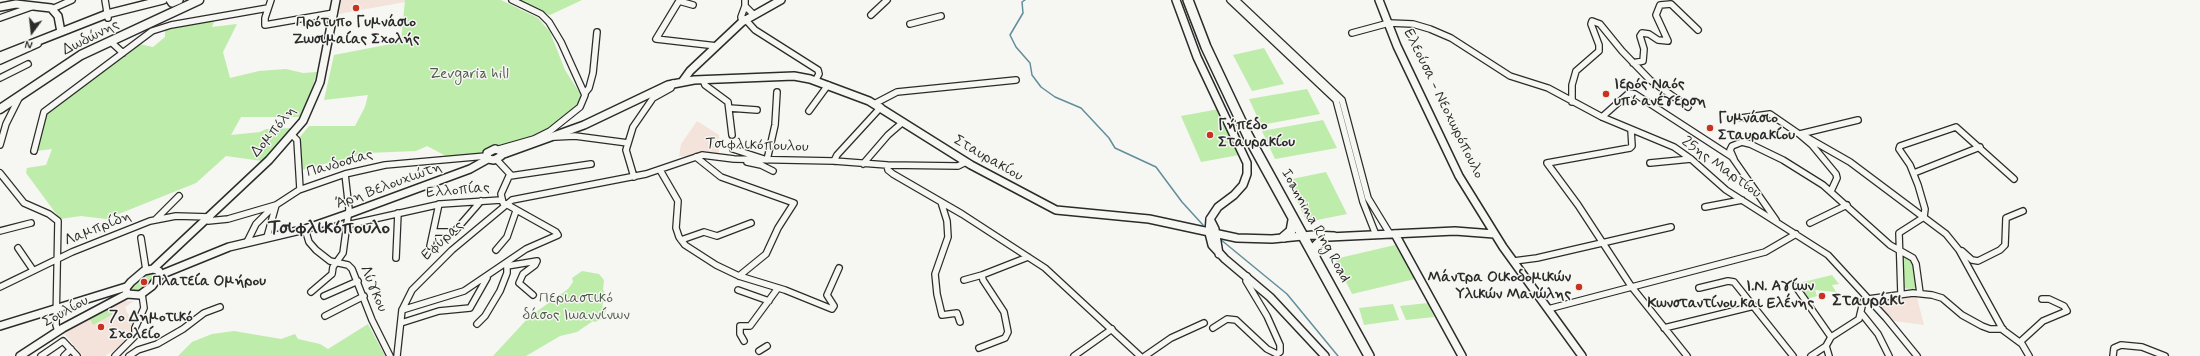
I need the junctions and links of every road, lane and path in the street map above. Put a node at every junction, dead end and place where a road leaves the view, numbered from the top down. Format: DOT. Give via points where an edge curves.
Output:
graph roads {
  1 [pos="72,0"];
  2 [pos="105,0"];
  3 [pos="193,0"];
  4 [pos="199,0"];
  5 [pos="271,0"];
  6 [pos="336,0"];
  7 [pos="512,0"];
  8 [pos="781,0"];
  9 [pos="888,0"];
  10 [pos="1176,0"];
  11 [pos="1188,0"];
  12 [pos="1230,0"];
  13 [pos="1236,0"];
  14 [pos="1379,0"];
  15 [pos="174,3"];
  16 [pos="745,3"];
  17 [pos="693,5"];
  18 [pos="34,6"];
  19 [pos="0,7"];
  20 [pos="268,8"];
  21 [pos="52,9"];
  22 [pos="334,13"];
  23 [pos="753,14"];
  24 [pos="871,15"];
  25 [pos="107,16"];
  26 [pos="941,16"];
  27 [pos="0,18"];
  28 [pos="743,20"];
  29 [pos="1389,23"];
  30 [pos="910,24"];
  31 [pos="1698,30"];
  32 [pos="61,32"];
  33 [pos="597,32"];
  34 [pos="1352,33"];
  35 [pos="110,41"];
  36 [pos="40,44"];
  37 [pos="717,46"];
  38 [pos="124,53"];
  39 [pos="0,56"];
  40 [pos="0,61"];
  41 [pos="1633,63"];
  42 [pos="28,64"];
  43 [pos="0,78"];
  44 [pos="703,80"];
  45 [pos="1016,80"];
  46 [pos="815,81"];
  47 [pos="682,82"];
  48 [pos="673,84"];
  49 [pos="828,85"];
  50 [pos="777,92"];
  51 [pos="585,93"];
  52 [pos="20,96"];
  53 [pos="1572,102"];
  54 [pos="0,104"];
  55 [pos="874,104"];
  56 [pos="881,107"];
  57 [pos="1688,107"];
  58 [pos="729,108"];
  59 [pos="0,109"];
  60 [pos="756,110"];
  61 [pos="809,111"];
  62 [pos="1602,117"];
  63 [pos="1741,118"];
  64 [pos="1858,120"];
  65 [pos="903,122"];
  66 [pos="1631,130"];
  67 [pos="1800,134"];
  68 [pos="292,135"];
  69 [pos="732,135"];
  70 [pos="555,137"];
  71 [pos="628,143"];
  72 [pos="0,145"];
  73 [pos="1980,147"];
  74 [pos="733,149"];
  75 [pos="34,151"];
  76 [pos="499,154"];
  77 [pos="696,157"];
  78 [pos="487,158"];
  79 [pos="1734,158"];
  80 [pos="731,159"];
  81 [pos="1691,159"];
  82 [pos="767,160"];
  83 [pos="834,161"];
  84 [pos="966,162"];
  85 [pos="1650,163"];
  86 [pos="591,164"];
  87 [pos="863,164"];
  88 [pos="887,165"];
  89 [pos="660,170"];
  90 [pos="773,171"];
  91 [pos="0,173"];
  92 [pos="1914,173"];
  93 [pos="345,174"];
  94 [pos="510,176"];
  95 [pos="634,177"];
  96 [pos="2014,179"];
  97 [pos="300,189"];
  98 [pos="1831,191"];
  99 [pos="179,196"];
  100 [pos="1742,200"];
  101 [pos="481,201"];
  102 [pos="942,202"];
  103 [pos="504,203"];
  104 [pos="439,204"];
  105 [pos="276,205"];
  106 [pos="1847,205"];
  107 [pos="1706,207"];
  108 [pos="516,211"];
  109 [pos="2023,211"];
  110 [pos="398,213"];
  111 [pos="348,214"];
  112 [pos="1924,217"];
  113 [pos="156,219"];
  114 [pos="209,219"];
  115 [pos="1293,220"];
  116 [pos="31,222"];
  117 [pos="1776,222"];
  118 [pos="751,223"];
  119 [pos="1810,223"];
  120 [pos="347,225"];
  121 [pos="1671,227"];
  122 [pos="305,229"];
  123 [pos="0,231"];
  124 [pos="434,232"];
  125 [pos="1213,234"];
  126 [pos="1393,234"];
  127 [pos="1494,234"];
  128 [pos="1796,234"];
  129 [pos="1376,235"];
  130 [pos="1334,236"];
  131 [pos="267,237"];
  132 [pos="1284,237"];
  133 [pos="141,238"];
  134 [pos="1304,238"];
  135 [pos="1272,239"];
  136 [pos="1323,239"];
  137 [pos="681,240"];
  138 [pos="247,242"];
  139 [pos="1603,243"];
  140 [pos="430,246"];
  141 [pos="18,248"];
  142 [pos="496,250"];
  143 [pos="1960,250"];
  144 [pos="1900,251"];
  145 [pos="1028,257"];
  146 [pos="1315,257"];
  147 [pos="396,258"];
  148 [pos="58,259"];
  149 [pos="1514,261"];
  150 [pos="336,262"];
  151 [pos="507,264"];
  152 [pos="839,268"];
  153 [pos="33,270"];
  154 [pos="154,271"];
  155 [pos="982,275"];
  156 [pos="739,276"];
  157 [pos="1247,276"];
  158 [pos="486,278"];
  159 [pos="358,280"];
  160 [pos="964,280"];
  161 [pos="1631,286"];
  162 [pos="1796,286"];
  163 [pos="0,287"];
  164 [pos="778,288"];
  165 [pos="1699,288"];
  166 [pos="738,290"];
  167 [pos="127,291"];
  168 [pos="310,292"];
  169 [pos="1920,293"];
  170 [pos="142,294"];
  171 [pos="1902,294"];
  172 [pos="533,295"];
  173 [pos="324,296"];
  174 [pos="364,296"];
  175 [pos="1868,299"];
  176 [pos="2042,299"];
  177 [pos="769,301"];
  178 [pos="1754,306"];
  179 [pos="220,307"];
  180 [pos="57,309"];
  181 [pos="1548,309"];
  182 [pos="402,310"];
  183 [pos="1862,314"];
  184 [pos="325,316"];
  185 [pos="960,322"];
  186 [pos="401,323"];
  187 [pos="1204,323"];
  188 [pos="477,324"];
  189 [pos="0,326"];
  190 [pos="1214,328"];
  191 [pos="1664,328"];
  192 [pos="1112,329"];
  193 [pos="2003,329"];
  194 [pos="58,331"];
  195 [pos="1831,337"];
  196 [pos="744,341"];
  197 [pos="40,342"];
  198 [pos="2020,342"];
  199 [pos="767,346"];
  200 [pos="1826,346"];
  201 [pos="979,348"];
  202 [pos="71,349"];
  203 [pos="48,351"];
  204 [pos="759,351"];
  205 [pos="20,356"];
  206 [pos="42,356"];
  207 [pos="64,356"];
  208 [pos="77,356"];
  209 [pos="115,356"];
  210 [pos="129,356"];
  211 [pos="390,356"];
  212 [pos="397,356"];
  213 [pos="1074,356"];
  214 [pos="1140,356"];
  215 [pos="1145,356"];
  216 [pos="1324,356"];
  217 [pos="1369,356"];
  218 [pos="1462,356"];
  219 [pos="1582,356"];
  220 [pos="1687,356"];
  221 [pos="1793,356"];
  222 [pos="1811,356"];
  223 [pos="1829,356"];
  224 [pos="1889,356"];
  225 [pos="1917,356"];
  226 [pos="2029,356"];
  227 [pos="2113,356"];
  228 [pos="2165,356"];
  1 -- 21 [label="street"];
  2 -- 25 [label="street"];
  3 -- 15 [label="main road, Δωδώνης"];
  4 -- 15 [label="main road, Δωδώνης"];
  5 -- 20 [label="street"];
  6 -- 22 [label="street, Δομπόλη"];
  7 -- 51 [label="street" via="546,17"];
  8 -- 23 [label="street"];
  9 -- 24 [label="street"];
  10 -- 125 [label="street" via="1199,62 1247,162 1247,174 1243,185 1218,207 1210,218"];
  11 -- 115 [label="highway, Ioannina Ring Road" via="1206,48 1228,95"];
  12 -- 129 [label="street" via="1336,100 1364,202"];
  13 -- 126 [label="street" via="1341,98 1368,198"];
  14 -- 29 [label="street, Ελεούσα - Νεοχωρόπουλο"];
  15 -- 25 [label="street"];
  15 -- 35 [label="main road, Δωδώνης"];
  15 -- 54 [label="main road, Δωδώνης" via="79,52"];
  16 -- 23 [label="street"];
  16 -- 28 [label="street" via="741,17"];
  17 -- 37 [label="street" via="680,1 656,39"];
  18 -- 19 [label="street" via="16,4"];
  18 -- 21 [label="street"];
  18 -- 27 [label="street"];
  20 -- 22 [label="street" via="265,25"];
  20 -- 38 [label="street" via="163,27 151,32"];
  21 -- 32 [label="street" via="58,16"];
  22 -- 68 [label="street, Δομπόλη" via="319,86 309,111"];
  23 -- 28 [label="street"];
  25 -- 32 [label="street"];
  26 -- 30 [label="street"];
  28 -- 37 [label="street"];
  28 -- 46 [label="street" via="818,70 819,74"];
  29 -- 34 [label="street, 25ης Μαρτίου"];
  29 -- 53 [label="street, 25ης Μαρτίου" via="1413,24 1442,34 1504,74 1546,87"];
  29 -- 127 [label="street, Ελεούσα - Νεοχωρόπουλο" via="1441,141"];
  31 -- 41 [label="street" via="1671,4 1660,5 1656,15 1668,41 1642,33 1640,36 1644,49 1643,61"];
  32 -- 39 [label="street"];
  33 -- 51 [label="street" via="594,69"];
  35 -- 38 [label="street"];
  35 -- 52 [label="main road, Δωδώνης" via="78,57"];
  36 -- 40 [label="street"];
  37 -- 47 [label="street"];
  38 -- 75 [label="street" via="44,112"];
  41 -- 53 [label="street" via="1600,24 1591,21 1599,51 1575,72"];
  41 -- 57 [label="street" via="1655,85"];
  42 -- 43 [label="street"];
  44 -- 46 [label="street, Σταυρακίου" via="778,76"];
  44 -- 47 [label="street"];
  44 -- 58 [label="street" via="704,85 727,101"];
  45 -- 55 [label="street" via="897,92"];
  46 -- 49 [label="street, Σταυρακίου"];
  47 -- 48 [label="street"];
  48 -- 70 [label="street" via="659,88 599,119"];
  48 -- 71 [label="street" via="645,107 633,127"];
  49 -- 55 [label="street, Σταυρακίου"];
  49 -- 61 [label="street"];
  50 -- 82 [label="street" via="775,126"];
  51 -- 76 [label="street" via="581,105 552,130"];
  52 -- 59 [label="main road, Δωδώνης"];
  52 -- 72 [label="street" via="6,124"];
  53 -- 62 [label="street, 25ης Μαρτίου"];
  55 -- 56 [label="street, Σταυρακίου"];
  56 -- 65 [label="street, Σταυρακίου"];
  56 -- 83 [label="street"];
  58 -- 60 [label="street"];
  58 -- 69 [label="street"];
  62 -- 66 [label="street, 25ης Μαρτίου"];
  62 -- 79 [label="street" via="1629,93 1636,94"];
  63 -- 67 [label="street" via="1770,114"];
  64 -- 67 [label="street"];
  65 -- 84 [label="street, Σταυρακίου"];
  65 -- 87 [label="street"];
  66 -- 81 [label="street, 25ης Μαρτίου" via="1660,140"];
  66 -- 139 [label="street" via="1630,148 1547,164 1578,204"];
  67 -- 98 [label="street" via="1836,174"];
  67 -- 112 [label="street" via="1850,162"];
  68 -- 97 [label="street" via="297,140"];
  68 -- 114 [label="street, Δομπόλη"];
  70 -- 71 [label="street" via="572,136"];
  70 -- 76 [label="street"];
  71 -- 95 [label="street" via="626,153"];
  73 -- 92 [label="street"];
  73 -- 92 [label="street" via="1956,127 1903,144 1899,148"];
  73 -- 96 [label="street"];
  74 -- 82 [label="street"];
  76 -- 78 [label="street"];
  76 -- 78 [label="street, Άρη Βελουχιώτη" via="491,151"];
  76 -- 94 [label="street"];
  77 -- 80 [label="street, Τσιφλικόπουλου" via="704,155"];
  77 -- 89 [label="street, Τσιφλικόπουλου"];
  77 -- 156 [label="street" via="720,177 794,203 766,254"];
  78 -- 93 [label="street, Πανδοσίας" via="385,165"];
  78 -- 111 [label="street, Άρη Βελουχιώτη" via="470,169"];
  79 -- 98 [label="street" via="1730,150 1732,146 1742,142 1752,144 1790,164"];
  79 -- 117 [label="street"];
  80 -- 82 [label="street, Τσιφλικόπουλου"];
  80 -- 90 [label="street" via="761,165"];
  81 -- 85 [label="street"];
  81 -- 100 [label="street, 25ης Μαρτίου" via="1721,186"];
  82 -- 83 [label="street, Τσιφλικόπουλου"];
  83 -- 87 [label="street, Τσιφλικόπουλου"];
  84 -- 88 [label="street, Τσιφλικόπουλου" via="960,166"];
  84 -- 125 [label="street, Σταυρακίου" via="1056,210 1149,218"];
  86 -- 94 [label="street"];
  87 -- 88 [label="street, Τσιφλικόπουλου"];
  88 -- 102 [label="street" via="890,172"];
  89 -- 95 [label="street, Τσιφλικόπουλου"];
  89 -- 137 [label="street" via="678,201 676,228"];
  91 -- 148 [label="street" via="24,203 46,212 57,220"];
  92 -- 112 [label="street" via="1925,209"];
  93 -- 97 [label="street, Πανδοσίας"];
  93 -- 111 [label="street"];
  94 -- 103 [label="street" via="501,192"];
  95 -- 103 [label="street, Τσιφλικόπουλου"];
  97 -- 105 [label="street, Πανδοσίας"];
  98 -- 106 [label="street"];
  99 -- 113 [label="street"];
  100 -- 107 [label="street"];
  100 -- 117 [label="street, 25ης Μαρτίου"];
  101 -- 103 [label="street, Ελλοπίας"];
  101 -- 104 [label="street, Ελλοπίας"];
  101 -- 124 [label="street" via="454,232"];
  102 -- 145 [label="street"];
  102 -- 185 [label="street" via="948,237 935,274 937,294 942,315 958,313"];
  103 -- 108 [label="street"];
  103 -- 182 [label="street, Εφύρας" via="424,277 409,294"];
  104 -- 110 [label="street, Ελλοπίας"];
  104 -- 124 [label="street"];
  105 -- 114 [label="street, Πανδοσίας" via="228,219"];
  105 -- 131 [label="street"];
  105 -- 138 [label="street" via="256,224"];
  106 -- 119 [label="street"];
  106 -- 144 [label="street" via="1890,245"];
  108 -- 142 [label="street" via="507,237"];
  108 -- 151 [label="street" via="558,234 526,249"];
  109 -- 143 [label="street" via="2006,218 2004,245 1999,250 1976,261"];
  110 -- 120 [label="street, Ελλοπίας"];
  110 -- 147 [label="street"];
  111 -- 120 [label="street"];
  111 -- 122 [label="street, Άρη Βελουχιώτη"];
  112 -- 143 [label="street" via="1946,234"];
  112 -- 144 [label="street" via="1900,232"];
  113 -- 114 [label="street, Λαμπρίδη" via="184,216"];
  113 -- 148 [label="street, Λαμπρίδη"];
  114 -- 154 [label="street, Δομπόλη"];
  115 -- 132 [label="highway" via="1291,231"];
  115 -- 134 [label="highway, Ioannina Ring Road"];
  116 -- 123 [label="street"];
  117 -- 128 [label="street, 25ης Μαρτίου"];
  118 -- 137 [label="street" via="717,236 704,232"];
  120 -- 150 [label="street" via="342,253"];
  121 -- 139 [label="street"];
  122 -- 131 [label="street, Άρη Βελουχιώτη"];
  122 -- 150 [label="street, Λύγκου" via="313,248 328,260"];
  124 -- 140 [label="street"];
  125 -- 135 [label="street, Σταυρακίου"];
  125 -- 157 [label="street" via="1219,254"];
  126 -- 127 [label="street" via="1455,231"];
  126 -- 129 [label="street"];
  126 -- 218 [label="street"];
  127 -- 149 [label="street, Ελεούσα - Νεοχωρόπουλο"];
  128 -- 161 [label="street" via="1765,252"];
  128 -- 175 [label="street, 25ης Μαρτίου" via="1828,255"];
  129 -- 130 [label="street"];
  130 -- 134 [label="street"];
  130 -- 136 [label="street"];
  131 -- 138 [label="street, Άρη Βελουχιώτη"];
  132 -- 134 [label="street"];
  132 -- 135 [label="street"];
  133 -- 154 [label="street"];
  134 -- 135 [label="street"];
  134 -- 136 [label="street"];
  134 -- 146 [label="highway, Ioannina Ring Road"];
  136 -- 146 [label="highway" via="1316,246"];
  137 -- 156 [label="street" via="709,261"];
  138 -- 154 [label="street, Άρη Βελουχιώτη"];
  139 -- 149 [label="street"];
  139 -- 161 [label="street"];
  141 -- 153 [label="street"];
  143 -- 193 [label="street"];
  144 -- 169 [label="street" via="1910,255 1915,261"];
  144 -- 171 [label="street"];
  145 -- 155 [label="street"];
  145 -- 192 [label="street" via="1050,272"];
  146 -- 217 [label="highway, Ioannina Ring Road"];
  148 -- 153 [label="street, Λαμπρίδη"];
  148 -- 180 [label="street"];
  149 -- 181 [label="street, Ελεούσα - Νεοχωρόπουλο"];
  150 -- 159 [label="street, Λύγκου" via="350,267"];
  150 -- 168 [label="street" via="332,274"];
  151 -- 158 [label="street"];
  151 -- 172 [label="street" via="537,261 523,274 520,283"];
  151 -- 188 [label="street" via="500,291"];
  152 -- 164 [label="street" via="827,295 834,305 833,309"];
  153 -- 163 [label="street, Λαμπρίδη"];
  154 -- 167 [label="street" via="137,276"];
  154 -- 170 [label="street" via="154,284"];
  155 -- 160 [label="street"];
  155 -- 201 [label="street" via="1004,312 1008,332 1005,338"];
  156 -- 164 [label="street"];
  157 -- 190 [label="street" via="1246,281 1263,308 1281,349 1280,353 1267,349 1236,320 1227,319"];
  157 -- 216 [label="street" via="1270,297"];
  158 -- 182 [label="street" via="464,292"];
  158 -- 186 [label="street" via="470,308 439,311"];
  159 -- 173 [label="street"];
  159 -- 174 [label="street, Λύγκου"];
  161 -- 181 [label="street"];
  161 -- 191 [label="street"];
  162 -- 195 [label="street"];
  164 -- 177 [label="street"];
  165 -- 178 [label="street" via="1733,281"];
  166 -- 177 [label="street"];
  167 -- 170 [label="street" via="134,296"];
  167 -- 180 [label="street"];
  167 -- 194 [label="street, Σουλίου"];
  169 -- 171 [label="street"];
  169 -- 193 [label="street" via="1942,298 1982,326 1992,330"];
  170 -- 209 [label="street" via="144,308 135,328 135,336"];
  171 -- 175 [label="street"];
  174 -- 184 [label="street"];
  174 -- 211 [label="street, Λύγκου" via="372,320"];
  175 -- 183 [label="street" via="1863,302"];
  175 -- 225 [label="street, 25ης Μαρτίου"];
  176 -- 198 [label="street" via="2049,299 2064,306 2067,311 2043,321"];
  177 -- 196 [label="street" via="750,326 740,326 740,334"];
  178 -- 191 [label="street"];
  178 -- 221 [label="street"];
  179 -- 210 [label="street" via="205,312 183,330 152,347 138,350"];
  180 -- 189 [label="street"];
  180 -- 194 [label="street"];
  181 -- 219 [label="street, Ελεούσα - Νεοχωρόπουλο"];
  182 -- 186 [label="street, Εφύρας"];
  183 -- 195 [label="street" via="1859,319"];
  183 -- 224 [label="street" via="1878,334"];
  186 -- 212 [label="street, Εφύρας"];
  187 -- 215 [label="street" via="1171,338"];
  191 -- 220 [label="street"];
  192 -- 213 [label="street"];
  192 -- 214 [label="street"];
  193 -- 198 [label="street"];
  194 -- 197 [label="street, Σουλίου"];
  195 -- 200 [label="street"];
  197 -- 203 [label="street"];
  197 -- 205 [label="street, Σουλίου"];
  198 -- 226 [label="street"];
  199 -- 204 [label="street"];
  200 -- 222 [label="street"];
  200 -- 223 [label="street"];
  202 -- 203 [label="street" via="63,341"];
  202 -- 207 [label="street"];
  202 -- 208 [label="street"];
  203 -- 206 [label="street"];
  227 -- 228 [label="street" via="2114,348 2121,345 2146,348"];
}
